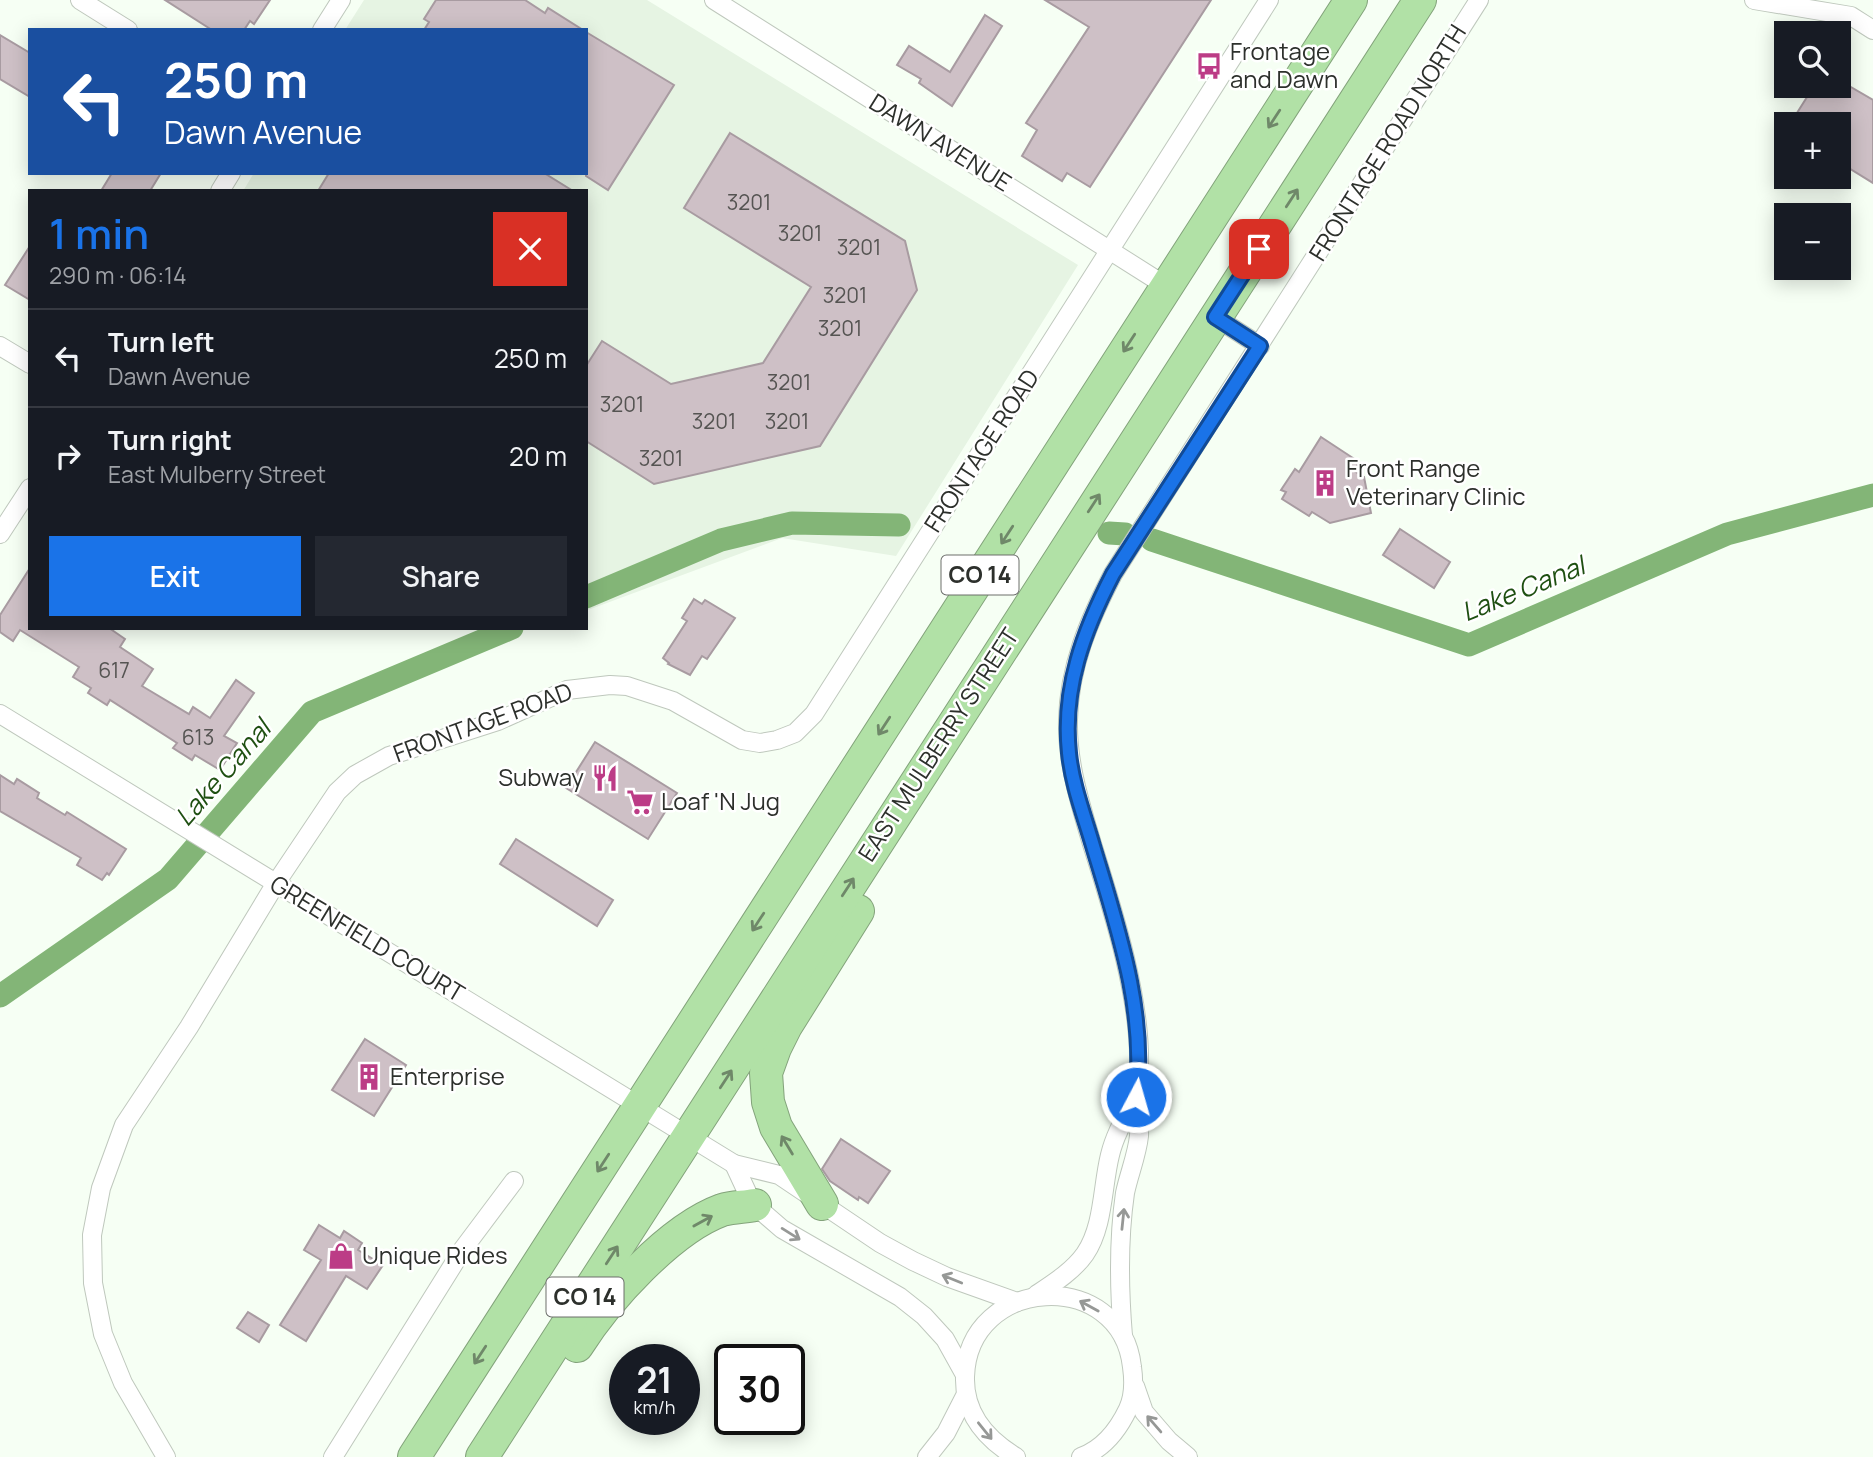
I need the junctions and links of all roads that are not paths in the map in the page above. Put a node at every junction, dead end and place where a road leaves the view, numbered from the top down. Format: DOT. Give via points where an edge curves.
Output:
graph roads {
  1 [pos="80,0"];
  2 [pos="341,0"];
  3 [pos="714,0"];
  4 [pos="1269,0"];
  5 [pos="1351,0"];
  6 [pos="1420,0"];
  7 [pos="1479,0"];
  8 [pos="1754,0"];
  9 [pos="125,28"];
  10 [pos="323,28"];
  11 [pos="1873,30"];
  12 [pos="1110,251"];
  13 [pos="1166,286"];
  14 [pos="1215,317"];
  15 [pos="0,346"];
  16 [pos="1260,346"];
  17 [pos="28,363"];
  18 [pos="28,491"];
  19 [pos="0,534"];
  20 [pos="0,714"];
  21 [pos="921,773"];
  22 [pos="276,883"];
  23 [pos="1136,1097"];
  24 [pos="640,1106"];
  25 [pos="689,1136"];
  26 [pos="734,1164"];
  27 [pos="514,1181"];
  28 [pos="822,1203"];
  29 [pos="755,1205"];
  30 [pos="1034,1296"];
  31 [pos="1017,1301"];
  32 [pos="1123,1336"];
  33 [pos="965,1375"];
  34 [pos="1134,1381"];
  35 [pos="966,1394"];
  36 [pos="166,1457"];
  37 [pos="333,1457"];
  38 [pos="414,1457"];
  39 [pos="482,1457"];
  40 [pos="502,1457"];
  41 [pos="927,1457"];
  42 [pos="1016,1457"];
  43 [pos="1081,1457"];
  44 [pos="1188,1457"];
  1 -- 9 [label="street"];
  2 -- 10 [label="street"];
  3 -- 12 [label="street, DAWN AVENUE"];
  4 -- 12 [label="street, FRONTAGE ROAD"];
  5 -- 13 [label="highway, CO 14, one-way"];
  14 -- 6 [label="highway, EAST MULBERRY STREET / CO 14, one-way"];
  7 -- 16 [label="street, FRONTAGE ROAD NORTH"];
  8 -- 11 [label="street" via="1851,16"];
  12 -- 13 [label="street, DAWN AVENUE"];
  12 -- 22 [label="street, FRONTAGE ROAD" via="814,714 795,733 760,743 743,740 673,701 627,686 567,690 498,721 389,756 355,775 337,792"];
  13 -- 24 [label="highway, CO 14, one-way"];
  14 -- 16 [label="street"];
  21 -- 14 [label="highway, EAST MULBERRY STREET / CO 14, one-way"];
  15 -- 17 [label="street"];
  16 -- 23 [label="street, FRONTAGE ROAD NORTH" via="1092,612 1070,695 1069,753 1075,787 1135,1012"];
  18 -- 19 [label="street"];
  20 -- 22 [label="street, GREENFIELD COURT"];
  25 -- 21 [label="highway, EAST MULBERRY STREET / CO 14, one-way"];
  28 -- 21 [label="highway, one-way" via="776,1128 766,1073 786,1026 888,864"];
  22 -- 24 [label="street, GREENFIELD COURT"];
  22 -- 36 [label="street, FRONTAGE ROAD" via="124,1125 100,1188 92,1235 93,1283 103,1334 123,1383"];
  23 -- 30 [label="street" via="1117,1133 1098,1222 1087,1251 1076,1266"];
  32 -- 23 [label="street, one-way" via="1120,1245 1125,1194 1139,1136"];
  24 -- 25 [label="street, GREENFIELD COURT"];
  24 -- 38 [label="highway, CO 14, one-way"];
  25 -- 26 [label="street, GREENFIELD COURT"];
  39 -- 25 [label="highway, EAST MULBERRY STREET / CO 14, one-way"];
  26 -- 28 [label="street" via="779,1175"];
  26 -- 29 [label="street"];
  27 -- 37 [label="street" via="463,1249"];
  31 -- 28 [label="street, one-way" via="913,1261"];
  29 -- 33 [label="street, one-way" via="782,1229 900,1297 924,1316 945,1339"];
  40 -- 29 [label="highway, one-way" via="590,1326 637,1272 696,1224 723,1210"];
  30 -- 31 [label="street"];
  32 -- 30 [label="street, one-way" via="1089,1304 1072,1297"];
  31 -- 33 [label="street" via="1000,1311 975,1339"];
  32 -- 34 [label="street"];
  33 -- 35 [label="street"];
  34 -- 43 [label="street" via="1120,1425 1105,1443"];
  44 -- 34 [label="street, one-way" via="1144,1412"];
  35 -- 41 [label="street" via="946,1433"];
  35 -- 42 [label="street, one-way" via="981,1429"];
}
